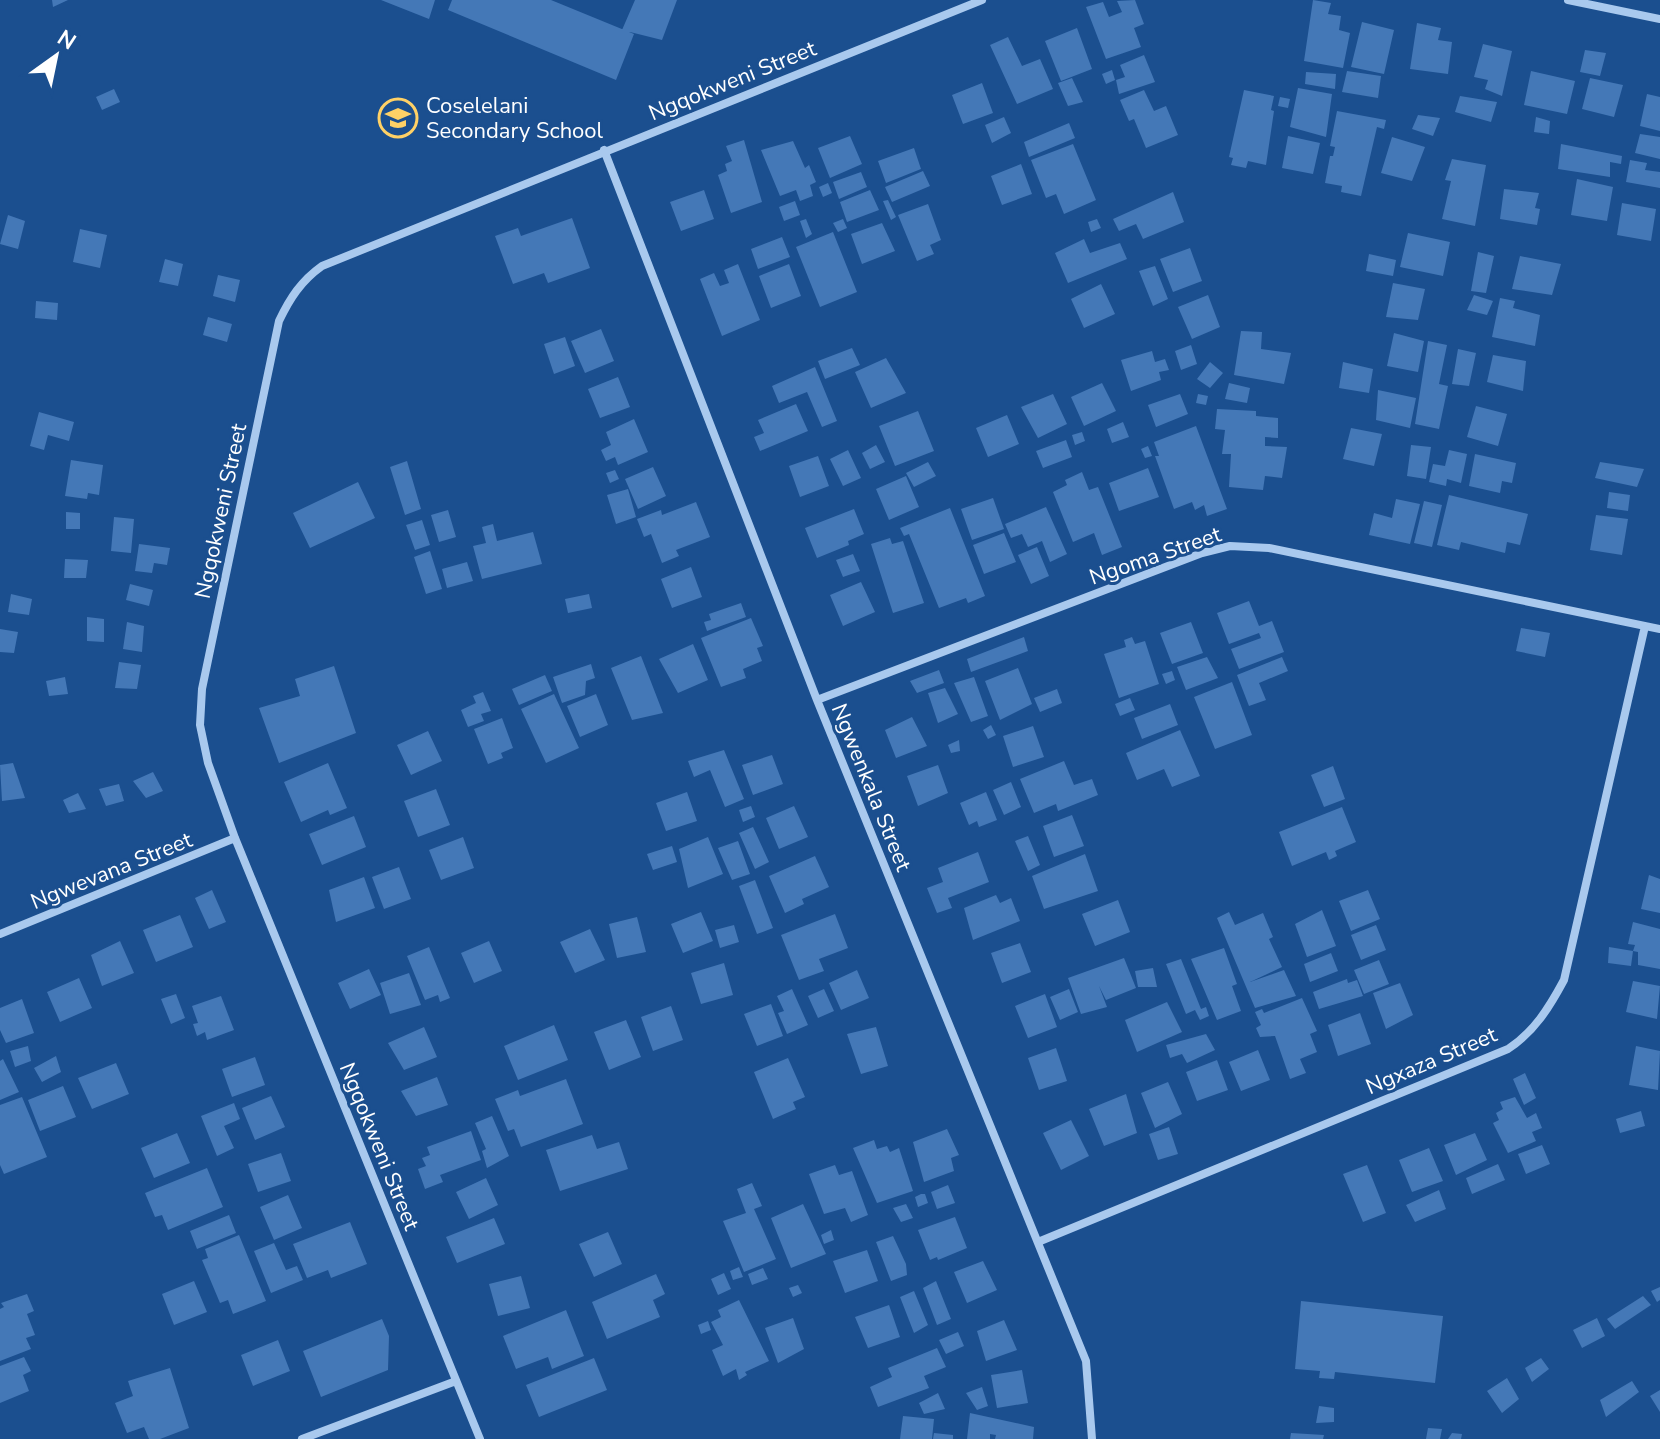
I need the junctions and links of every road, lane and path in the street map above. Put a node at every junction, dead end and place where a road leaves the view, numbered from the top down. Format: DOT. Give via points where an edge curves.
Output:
graph roads {
  1 [pos="982,0"];
  2 [pos="1568,0"];
  3 [pos="1660,19"];
  4 [pos="604,150"];
  5 [pos="1645,626"];
  6 [pos="1660,629"];
  7 [pos="817,700"];
  8 [pos="235,838"];
  9 [pos="0,934"];
  10 [pos="1038,1242"];
  11 [pos="456,1381"];
  12 [pos="302,1439"];
  13 [pos="480,1439"];
  14 [pos="1092,1439"];
  1 -- 4 [label="street, Ngqokweni Street"];
  2 -- 3 [label="street"];
  4 -- 7 [label="street, Ngwenkala Street"];
  4 -- 8 [label="street, Ngqokweni Street" via="322,266 291,296 279,321 202,689 205,751"];
  5 -- 6 [label="street, Ngoma Street"];
  5 -- 7 [label="street, Ngoma Street" via="1320,557 1230,546"];
  5 -- 10 [label="street, Ngxaza Street" via="1564,980 1536,1025 1508,1049"];
  7 -- 10 [label="street, Ngwenkala Street"];
  8 -- 9 [label="street, Ngwevana Street"];
  8 -- 11 [label="street, Ngqokweni Street"];
  10 -- 14 [label="street, Ngwenkala Street" via="1086,1361"];
  11 -- 12 [label="street"];
  11 -- 13 [label="street, Ngqokweni Street"];
}
